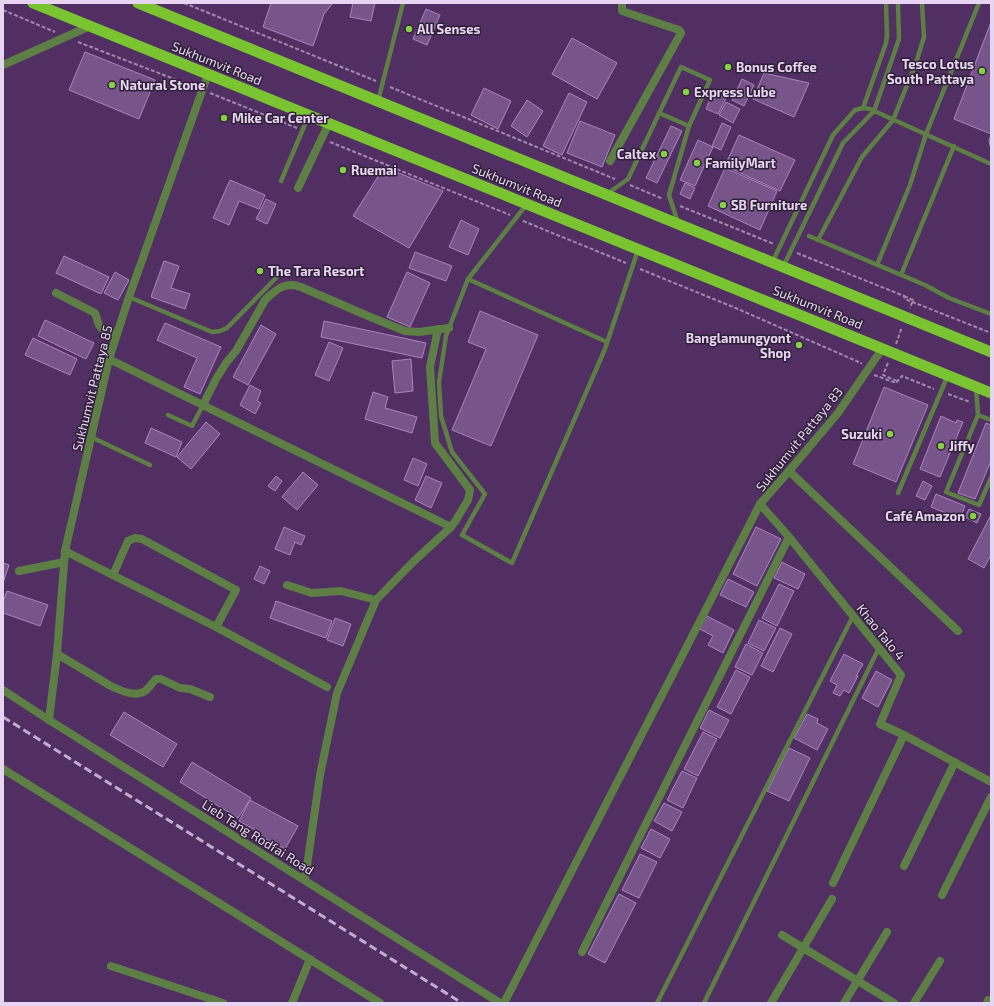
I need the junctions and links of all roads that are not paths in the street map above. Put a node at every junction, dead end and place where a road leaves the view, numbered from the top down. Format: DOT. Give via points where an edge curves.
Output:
graph roads {
  1 [pos="33,3"];
  2 [pos="138,3"];
  3 [pos="403,3"];
  4 [pos="622,3"];
  5 [pos="886,3"];
  6 [pos="898,3"];
  7 [pos="922,3"];
  8 [pos="979,3"];
  9 [pos="151,5"];
  10 [pos="90,26"];
  11 [pos="3,65"];
  12 [pos="208,74"];
  13 [pos="378,101"];
  14 [pos="863,108"];
  15 [pos="874,111"];
  16 [pos="659,113"];
  17 [pos="309,115"];
  18 [pos="893,120"];
  19 [pos="329,123"];
  20 [pos="689,126"];
  21 [pos="926,134"];
  22 [pos="954,146"];
  23 [pos="610,161"];
  24 [pos="991,164"];
  25 [pos="280,181"];
  26 [pos="298,188"];
  27 [pos="606,195"];
  28 [pos="527,204"];
  29 [pos="678,224"];
  30 [pos="809,236"];
  31 [pos="818,240"];
  32 [pos="638,249"];
  33 [pos="772,263"];
  34 [pos="877,265"];
  35 [pos="783,267"];
  36 [pos="901,275"];
  37 [pos="277,277"];
  38 [pos="468,279"];
  39 [pos="56,293"];
  40 [pos="130,296"];
  41 [pos="991,314"];
  42 [pos="449,328"];
  43 [pos="438,329"];
  44 [pos="117,334"];
  45 [pos="607,342"];
  46 [pos="882,349"];
  47 [pos="991,352"];
  48 [pos="109,359"];
  49 [pos="948,375"];
  50 [pos="976,387"];
  51 [pos="991,393"];
  52 [pos="203,405"];
  53 [pos="168,415"];
  54 [pos="978,415"];
  55 [pos="991,420"];
  56 [pos="91,437"];
  57 [pos="150,465"];
  58 [pos="789,471"];
  59 [pos="991,478"];
  60 [pos="898,492"];
  61 [pos="760,504"];
  62 [pos="450,527"];
  63 [pos="788,537"];
  64 [pos="65,551"];
  65 [pos="64,562"];
  66 [pos="18,571"];
  67 [pos="113,575"];
  68 [pos="288,585"];
  69 [pos="376,600"];
  70 [pos="853,616"];
  71 [pos="216,627"];
  72 [pos="958,631"];
  73 [pos="878,648"];
  74 [pos="57,654"];
  75 [pos="327,687"];
  76 [pos="3,690"];
  77 [pos="210,697"];
  78 [pos="49,720"];
  79 [pos="904,735"];
  80 [pos="955,762"];
  81 [pos="3,769"];
  82 [pos="991,782"];
  83 [pos="991,797"];
  84 [pos="904,866"];
  85 [pos="305,880"];
  86 [pos="833,883"];
  87 [pos="942,895"];
  88 [pos="832,899"];
  89 [pos="887,932"];
  90 [pos="782,935"];
  91 [pos="804,948"];
  92 [pos="582,952"];
  93 [pos="310,959"];
  94 [pos="940,961"];
  95 [pos="111,966"];
  96 [pos="858,981"];
  97 [pos="223,1003"];
  98 [pos="292,1003"];
  99 [pos="380,1003"];
  100 [pos="500,1003"];
  101 [pos="504,1003"];
  102 [pos="657,1003"];
  103 [pos="704,1003"];
  104 [pos="771,1003"];
  105 [pos="844,1003"];
  106 [pos="894,1003"];
  107 [pos="914,1003"];
  1 -- 10 [label="highway, Sukhumvit Road"];
  2 -- 9 [label="highway, Sukhumvit Road"];
  3 -- 13 [label="lane"];
  4 -- 23 [label="street" via="622,11 679,30 681,33"];
  5 -- 14 [label="lane" via="886,43"];
  6 -- 15 [label="lane" via="899,39"];
  7 -- 18 [label="lane" via="924,37"];
  8 -- 21 [label="lane"];
  9 -- 13 [label="highway, Sukhumvit Road"];
  10 -- 11 [label="street"];
  10 -- 12 [label="highway, Sukhumvit Road"];
  12 -- 17 [label="highway, Sukhumvit Road"];
  12 -- 40 [label="street, Sukhumvit Pattaya 85"];
  13 -- 27 [label="highway, Sukhumvit Road"];
  14 -- 15 [label="lane"];
  14 -- 33 [label="lane" via="855,110 833,136"];
  15 -- 18 [label="lane"];
  15 -- 35 [label="lane" via="843,142"];
  16 -- 20 [label="lane"];
  16 -- 20 [label="lane" via="681,67 710,80"];
  16 -- 27 [label="lane" via="628,179"];
  17 -- 19 [label="highway, Sukhumvit Road"];
  17 -- 25 [label="lane"];
  18 -- 21 [label="lane"];
  18 -- 31 [label="lane" via="862,157"];
  19 -- 26 [label="street"];
  19 -- 28 [label="highway, Sukhumvit Road"];
  20 -- 29 [label="lane" via="669,195"];
  21 -- 22 [label="lane"];
  21 -- 34 [label="lane" via="910,185"];
  22 -- 24 [label="lane"];
  22 -- 36 [label="lane"];
  27 -- 29 [label="highway, Sukhumvit Road"];
  28 -- 32 [label="highway, Sukhumvit Road"];
  28 -- 38 [label="lane"];
  29 -- 33 [label="highway, Sukhumvit Road"];
  30 -- 31 [label="lane"];
  31 -- 34 [label="lane"];
  32 -- 45 [label="lane"];
  32 -- 46 [label="highway, Sukhumvit Road"];
  33 -- 35 [label="highway, Sukhumvit Road"];
  34 -- 36 [label="lane"];
  35 -- 47 [label="highway, Sukhumvit Road"];
  36 -- 41 [label="lane" via="949,298"];
  37 -- 40 [label="lane" via="220,331 212,332"];
  38 -- 42 [label="lane"];
  38 -- 45 [label="lane"];
  39 -- 44 [label="street" via="95,312 101,328"];
  40 -- 44 [label="street, Sukhumvit Pattaya 85"];
  42 -- 43 [label="street"];
  42 -- 45 [label="lane" via="439,382 441,416 452,452 485,494 462,534 512,563"];
  43 -- 52 [label="street" via="405,331 294,284 288,284 265,300 236,351 216,379"];
  43 -- 62 [label="street" via="430,367 434,443 470,490 468,500"];
  44 -- 48 [label="street, Sukhumvit Pattaya 85"];
  46 -- 49 [label="highway, Sukhumvit Road"];
  46 -- 58 [label="street, Sukhumvit Pattaya 83" via="838,413"];
  48 -- 52 [label="street"];
  48 -- 56 [label="street, Sukhumvit Pattaya 85"];
  49 -- 50 [label="highway, Sukhumvit Road"];
  49 -- 60 [label="lane"];
  50 -- 51 [label="highway, Sukhumvit Road"];
  50 -- 54 [label="lane"];
  52 -- 53 [label="lane" via="192,426"];
  52 -- 62 [label="street"];
  54 -- 55 [label="lane"];
  54 -- 59 [label="lane" via="946,492 979,505"];
  56 -- 57 [label="lane"];
  56 -- 64 [label="street, Sukhumvit Pattaya 85"];
  58 -- 61 [label="street, Sukhumvit Pattaya 83"];
  58 -- 72 [label="street"];
  61 -- 63 [label="street, Khao Talo 4"];
  61 -- 101 [label="street, Sukhumvit Pattaya 83"];
  62 -- 69 [label="street"];
  63 -- 70 [label="street, Khao Talo 4"];
  63 -- 92 [label="street"];
  64 -- 65 [label="street, Sukhumvit Pattaya 85"];
  64 -- 67 [label="street"];
  65 -- 66 [label="street"];
  65 -- 74 [label="street, Sukhumvit Pattaya 85"];
  67 -- 71 [label="street"];
  67 -- 71 [label="street" via="128,541 142,539 236,590"];
  68 -- 69 [label="street" via="312,594 341,591"];
  69 -- 85 [label="street" via="337,692 320,775"];
  70 -- 73 [label="street, Khao Talo 4"];
  70 -- 102 [label="lane"];
  71 -- 75 [label="street"];
  73 -- 79 [label="street, Khao Talo 4" via="901,676 880,724"];
  73 -- 103 [label="lane"];
  74 -- 77 [label="street" via="118,690 138,694 149,688 156,679 161,679"];
  74 -- 78 [label="street, Sukhumvit Pattaya 85"];
  76 -- 78 [label="street, Lieb Tang Rodfai Road"];
  78 -- 85 [label="street, Lieb Tang Rodfai Road"];
  79 -- 80 [label="street, Khao Talo 4"];
  79 -- 86 [label="street"];
  80 -- 82 [label="street, Khao Talo 4"];
  80 -- 84 [label="street"];
  81 -- 93 [label="street"];
  83 -- 87 [label="street"];
  85 -- 100 [label="street, Lieb Tang Rodfai Road"];
  88 -- 91 [label="street"];
  89 -- 96 [label="street"];
  90 -- 91 [label="street"];
  91 -- 96 [label="street"];
  91 -- 104 [label="street"];
  93 -- 98 [label="street"];
  93 -- 99 [label="street"];
  94 -- 107 [label="street"];
  95 -- 97 [label="street"];
  96 -- 105 [label="street"];
  96 -- 106 [label="street"];
}
